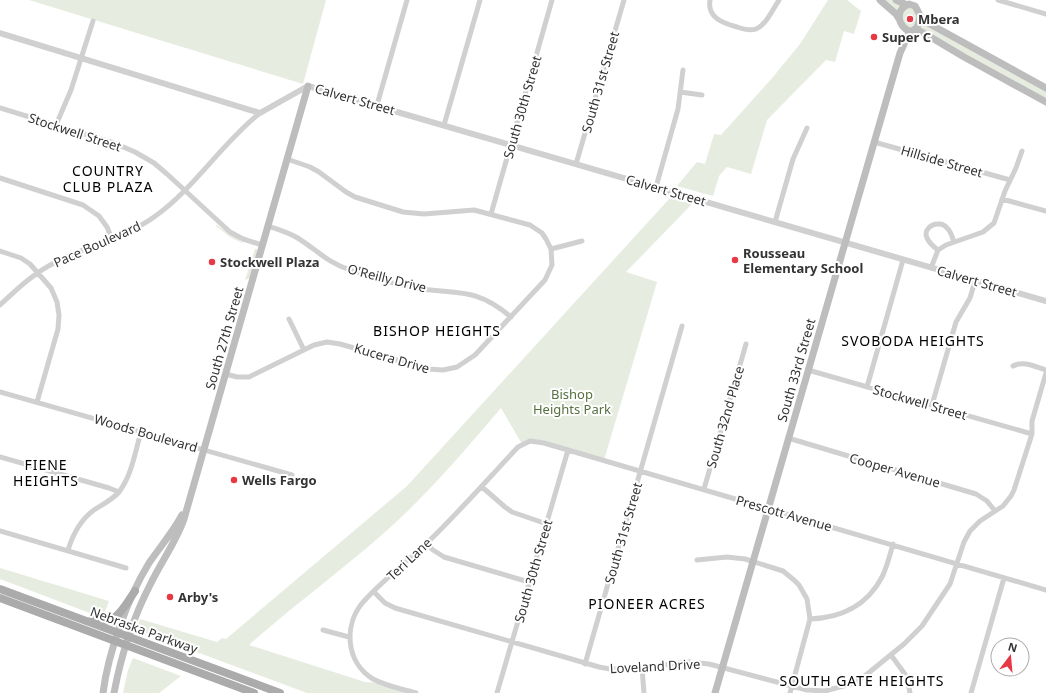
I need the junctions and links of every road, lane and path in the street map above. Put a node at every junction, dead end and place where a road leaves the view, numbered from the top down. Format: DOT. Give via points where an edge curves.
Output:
graph roads {
  1 [pos="407,0"];
  2 [pos="480,0"];
  3 [pos="552,0"];
  4 [pos="624,0"];
  5 [pos="710,0"];
  6 [pos="778,0"];
  7 [pos="880,0"];
  8 [pos="896,0"];
  9 [pos="918,0"];
  10 [pos="998,0"];
  11 [pos="909,3"];
  12 [pos="919,12"];
  13 [pos="1046,14"];
  14 [pos="900,19"];
  15 [pos="93,20"];
  16 [pos="902,27"];
  17 [pos="913,30"];
  18 [pos="0,33"];
  19 [pos="900,53"];
  20 [pos="81,58"];
  21 [pos="683,70"];
  22 [pos="1037,82"];
  23 [pos="308,86"];
  24 [pos="1046,88"];
  25 [pos="680,92"];
  26 [pos="1031,93"];
  27 [pos="702,95"];
  28 [pos="288,98"];
  29 [pos="1046,102"];
  30 [pos="377,105"];
  31 [pos="302,106"];
  32 [pos="0,108"];
  33 [pos="260,113"];
  34 [pos="56,125"];
  35 [pos="444,125"];
  36 [pos="807,128"];
  37 [pos="874,142"];
  38 [pos="511,144"];
  39 [pos="1022,151"];
  40 [pos="287,158"];
  41 [pos="576,164"];
  42 [pos="0,178"];
  43 [pos="1010,180"];
  44 [pos="656,187"];
  45 [pos="184,190"];
  46 [pos="1002,199"];
  47 [pos="1046,211"];
  48 [pos="491,214"];
  49 [pos="775,222"];
  50 [pos="268,226"];
  51 [pos="112,239"];
  52 [pos="582,240"];
  53 [pos="954,242"];
  54 [pos="845,243"];
  55 [pos="262,246"];
  56 [pos="551,249"];
  57 [pos="938,250"];
  58 [pos="0,252"];
  59 [pos="903,260"];
  60 [pos="931,268"];
  61 [pos="38,272"];
  62 [pos="975,280"];
  63 [pos="1046,301"];
  64 [pos="0,305"];
  65 [pos="510,317"];
  66 [pos="289,319"];
  67 [pos="682,326"];
  68 [pos="746,344"];
  69 [pos="304,350"];
  70 [pos="1013,366"];
  71 [pos="808,370"];
  72 [pos="1046,372"];
  73 [pos="226,374"];
  74 [pos="867,386"];
  75 [pos="0,392"];
  76 [pos="37,402"];
  77 [pos="932,405"];
  78 [pos="142,432"];
  79 [pos="1032,434"];
  80 [pos="788,438"];
  81 [pos="522,444"];
  82 [pos="204,450"];
  83 [pos="568,450"];
  84 [pos="0,457"];
  85 [pos="641,471"];
  86 [pos="292,475"];
  87 [pos="482,486"];
  88 [pos="704,489"];
  89 [pos="118,492"];
  90 [pos="188,505"];
  91 [pos="768,508"];
  92 [pos="995,511"];
  93 [pos="547,524"];
  94 [pos="0,531"];
  95 [pos="166,540"];
  96 [pos="426,543"];
  97 [pos="893,544"];
  98 [pos="68,550"];
  99 [pos="167,555"];
  100 [pos="697,560"];
  101 [pos="752,562"];
  102 [pos="958,563"];
  103 [pos="126,568"];
  104 [pos="1004,578"];
  105 [pos="529,582"];
  106 [pos="0,588"];
  107 [pos="1046,590"];
  108 [pos="135,591"];
  109 [pos="374,592"];
  110 [pos="0,598"];
  111 [pos="48,607"];
  112 [pos="810,619"];
  113 [pos="323,630"];
  114 [pos="118,633"];
  115 [pos="349,637"];
  116 [pos="115,641"];
  117 [pos="128,641"];
  118 [pos="512,642"];
  119 [pos="891,655"];
  120 [pos="585,664"];
  121 [pos="642,668"];
  122 [pos="722,668"];
  123 [pos="791,687"];
  124 [pos="103,693"];
  125 [pos="114,693"];
  126 [pos="254,693"];
  127 [pos="280,693"];
  128 [pos="416,693"];
  129 [pos="497,693"];
  130 [pos="644,693"];
  131 [pos="715,693"];
  132 [pos="790,693"];
  133 [pos="910,693"];
  134 [pos="971,693"];
  1 -- 30 [label="street"];
  2 -- 35 [label="street"];
  3 -- 38 [label="street, South 30th Street"];
  4 -- 41 [label="street, South 31st Street"];
  5 -- 6 [label="street" via="710,10 722,23 746,30 755,29 766,20"];
  7 -- 14 [label="main road"];
  8 -- 11 [label="main road"];
  9 -- 12 [label="main road"];
  10 -- 13 [label="street"];
  11 -- 12 [label="main road"];
  11 -- 14 [label="main road" via="901,12"];
  12 -- 17 [label="main road" via="919,23"];
  12 -- 22 [label="main road" via="928,23"];
  14 -- 16 [label="main road"];
  15 -- 20 [label="street"];
  16 -- 17 [label="main road"];
  16 -- 19 [label="main road, South 33rd Street"];
  17 -- 19 [label="main road, South 33rd Street"];
  17 -- 26 [label="main road"];
  18 -- 20 [label="street"];
  19 -- 37 [label="main road, South 33rd Street"];
  20 -- 33 [label="street"];
  20 -- 34 [label="street" via="68,99"];
  21 -- 25 [label="street"];
  22 -- 24 [label="main road"];
  22 -- 26 [label="main road"];
  23 -- 28 [label="street, Calvert Street"];
  23 -- 30 [label="street, Calvert Street"];
  23 -- 31 [label="main road, South 27th Street"];
  25 -- 27 [label="street"];
  25 -- 44 [label="street" via="676,120"];
  26 -- 29 [label="main road"];
  28 -- 31 [label="street, Calvert Street" via="299,97"];
  28 -- 33 [label="street, Calvert Street"];
  30 -- 35 [label="street, Calvert Street"];
  31 -- 40 [label="main road, South 27th Street"];
  32 -- 34 [label="street, Stockwell Street"];
  33 -- 45 [label="street, Pace Boulevard"];
  34 -- 45 [label="street, Stockwell Street" via="135,152 161,169"];
  35 -- 38 [label="street, Calvert Street"];
  36 -- 49 [label="street" via="793,159"];
  37 -- 43 [label="street, Hillside Street"];
  37 -- 54 [label="main road, South 33rd Street"];
  38 -- 41 [label="street, Calvert Street"];
  38 -- 48 [label="street, South 30th Street"];
  39 -- 43 [label="street"];
  40 -- 48 [label="street" via="319,172 355,197 403,212 424,214 474,210"];
  40 -- 50 [label="main road, South 27th Street"];
  41 -- 44 [label="street, Calvert Street"];
  42 -- 51 [label="street" via="83,205 100,216"];
  43 -- 46 [label="street"];
  44 -- 49 [label="street, Calvert Street"];
  45 -- 51 [label="street, Pace Boulevard" via="153,218"];
  45 -- 55 [label="street, Stockwell Street" via="230,232"];
  46 -- 47 [label="street"];
  46 -- 53 [label="street" via="997,217 991,226 983,232"];
  48 -- 56 [label="street" via="530,225 546,238"];
  49 -- 54 [label="street, Calvert Street"];
  50 -- 55 [label="main road, South 27th Street"];
  50 -- 65 [label="street, O'Reilly Drive" via="295,237 340,267 400,285 472,294 492,302"];
  51 -- 61 [label="street, Pace Boulevard" via="65,257"];
  52 -- 56 [label="street"];
  53 -- 57 [label="street"];
  53 -- 57 [label="street" via="947,226 933,224 926,236"];
  54 -- 59 [label="street, Calvert Street"];
  54 -- 71 [label="main road, South 33rd Street"];
  55 -- 73 [label="main road, South 27th Street"];
  56 -- 65 [label="street, Kucera Drive" via="552,265 548,276"];
  57 -- 60 [label="street"];
  58 -- 61 [label="street" via="21,258"];
  59 -- 60 [label="street, Calvert Street"];
  59 -- 74 [label="street"];
  60 -- 62 [label="street, Calvert Street"];
  61 -- 64 [label="street, Pace Boulevard"];
  61 -- 76 [label="street" via="55,295 59,315 56,336"];
  62 -- 63 [label="street, Calvert Street"];
  62 -- 77 [label="street" via="970,298 956,322"];
  65 -- 69 [label="street, Kucera Drive" via="470,360 450,369 428,369 334,342 320,343"];
  66 -- 69 [label="street"];
  67 -- 85 [label="street, South 31st Street"];
  68 -- 88 [label="street, South 32nd Place"];
  69 -- 73 [label="street, Kucera Drive" via="254,375 243,377"];
  70 -- 72 [label="street" via="1023,363"];
  71 -- 74 [label="street, Stockwell Street"];
  71 -- 80 [label="main road, South 33rd Street"];
  72 -- 79 [label="street, Loveland Drive" via="1032,421"];
  73 -- 82 [label="main road, South 27th Street"];
  74 -- 77 [label="street, Stockwell Street"];
  75 -- 76 [label="street, Woods Boulevard"];
  76 -- 78 [label="street, Woods Boulevard"];
  77 -- 79 [label="street, Stockwell Street"];
  78 -- 82 [label="street, Woods Boulevard"];
  78 -- 89 [label="street" via="129,474"];
  79 -- 92 [label="street, Loveland Drive" via="1014,490 1007,502"];
  80 -- 91 [label="main road, South 33rd Street"];
  80 -- 92 [label="street, Cooper Avenue" via="976,494 987,501"];
  81 -- 83 [label="street, Prescott Avenue" via="533,440"];
  81 -- 87 [label="street, Teri Lane"];
  82 -- 86 [label="street, Woods Boulevard"];
  82 -- 90 [label="main road, South 27th Street"];
  83 -- 85 [label="street, Prescott Avenue"];
  83 -- 93 [label="street, South 30th Street"];
  84 -- 89 [label="street"];
  85 -- 88 [label="street, Prescott Avenue"];
  85 -- 120 [label="street, South 31st Street"];
  87 -- 93 [label="street" via="512,512"];
  87 -- 96 [label="street, Teri Lane"];
  88 -- 91 [label="street, Prescott Avenue"];
  89 -- 98 [label="street" via="82,521 73,534"];
  90 -- 95 [label="main road, South 27th Street"];
  90 -- 99 [label="main road, South 27th Street" via="181,528"];
  91 -- 97 [label="street, Prescott Avenue"];
  91 -- 101 [label="main road, South 33rd Street"];
  92 -- 102 [label="street, Loveland Drive" via="970,531"];
  93 -- 105 [label="street, South 30th Street"];
  94 -- 98 [label="street"];
  95 -- 99 [label="main road" via="164,549"];
  95 -- 108 [label="main road, South 27th Street" via="149,564"];
  96 -- 105 [label="street" via="444,557"];
  96 -- 109 [label="street, Teri Lane"];
  97 -- 102 [label="street, Prescott Avenue"];
  97 -- 112 [label="street" via="882,576 866,599 843,613 823,619"];
  98 -- 103 [label="street"];
  99 -- 117 [label="main road, South 27th Street" via="143,598"];
  100 -- 101 [label="street" via="727,557"];
  101 -- 112 [label="street" via="783,571 794,580 807,599"];
  101 -- 122 [label="main road, South 33rd Street"];
  102 -- 104 [label="street, Prescott Avenue"];
  102 -- 119 [label="street, Loveland Drive" via="948,589 922,626"];
  104 -- 107 [label="street, Prescott Avenue"];
  104 -- 134 [label="street"];
  105 -- 118 [label="street, South 30th Street"];
  106 -- 111 [label="main road, Nebraska Parkway"];
  108 -- 111 [label="main road" via="119,614 105,621"];
  108 -- 114 [label="main road, South 27th Street"];
  109 -- 115 [label="street, Teri Lane" via="355,613"];
  109 -- 118 [label="street, Loveland Drive" via="385,603 395,608"];
  110 -- 116 [label="main road, Nebraska Parkway"];
  111 -- 114 [label="main road, Nebraska Parkway"];
  112 -- 123 [label="street"];
  113 -- 115 [label="street"];
  114 -- 116 [label="main road, South 27th Street"];
  114 -- 117 [label="main road, Nebraska Parkway"];
  115 -- 128 [label="street, Teri Lane" via="352,652 365,673 382,683"];
  116 -- 117 [label="main road, Nebraska Parkway"];
  116 -- 124 [label="main road, South 27th Street"];
  117 -- 125 [label="main road, South 27th Street"];
  117 -- 126 [label="main road, Nebraska Parkway"];
  117 -- 127 [label="main road, Nebraska Parkway"];
  118 -- 120 [label="street, Loveland Drive"];
  118 -- 129 [label="street, South 30th Street"];
  119 -- 123 [label="street, Loveland Drive" via="866,675 844,687 815,691"];
  119 -- 133 [label="street" via="908,677"];
  120 -- 121 [label="street, Loveland Drive" via="610,669"];
  121 -- 122 [label="street, Loveland Drive" via="689,662"];
  121 -- 130 [label="street"];
  122 -- 123 [label="street, Loveland Drive"];
  122 -- 131 [label="main road, South 33rd Street"];
  123 -- 132 [label="street"];
}
